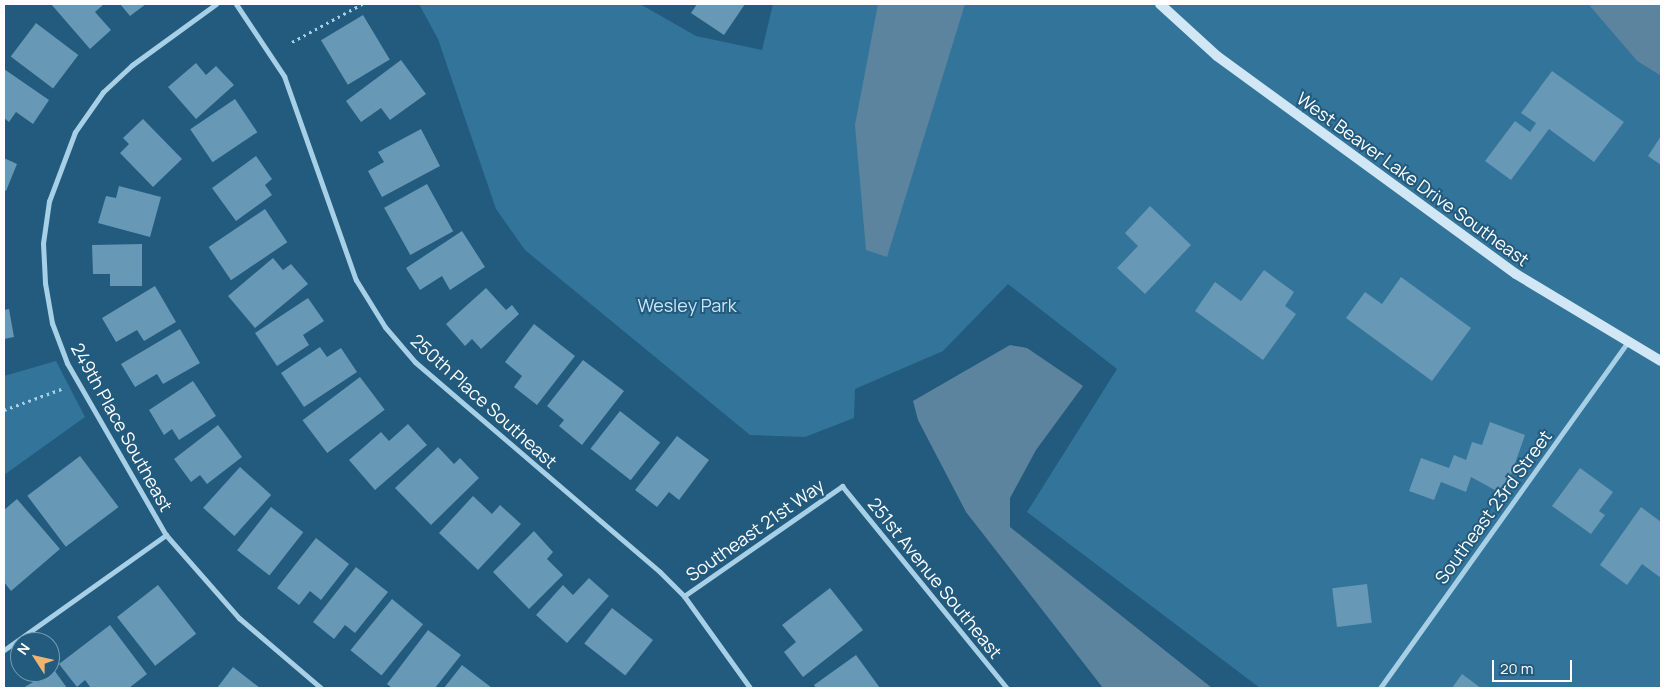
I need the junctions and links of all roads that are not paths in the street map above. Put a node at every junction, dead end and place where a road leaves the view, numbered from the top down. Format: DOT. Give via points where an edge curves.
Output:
graph roads {
  1 [pos="216,4"];
  2 [pos="236,4"];
  3 [pos="1160,4"];
  4 [pos="1628,342"];
  5 [pos="1661,361"];
  6 [pos="842,486"];
  7 [pos="166,535"];
  8 [pos="684,596"];
  9 [pos="4,650"];
  10 [pos="322,688"];
  11 [pos="750,688"];
  12 [pos="1007,688"];
  13 [pos="1380,688"];
  1 -- 7 [label="street, 249th Place Southeast" via="132,65 103,92 75,132 60,168 44,243 45,283 52,323 79,382"];
  2 -- 8 [label="street, 250th Place Southeast" via="284,76 356,280 385,328 415,362"];
  3 -- 4 [label="street, West Beaver Lake Drive Southeast" via="1217,56 1330,140 1516,274"];
  4 -- 5 [label="street, West Beaver Lake Drive Southeast"];
  4 -- 13 [label="street, Southeast 23rd Street"];
  6 -- 8 [label="street, Southeast 21st Way"];
  6 -- 12 [label="street, 251st Avenue Southeast"];
  7 -- 9 [label="street"];
  7 -- 10 [label="street, 249th Place Southeast" via="239,618"];
  8 -- 11 [label="street, 250th Place Southeast"];
}
